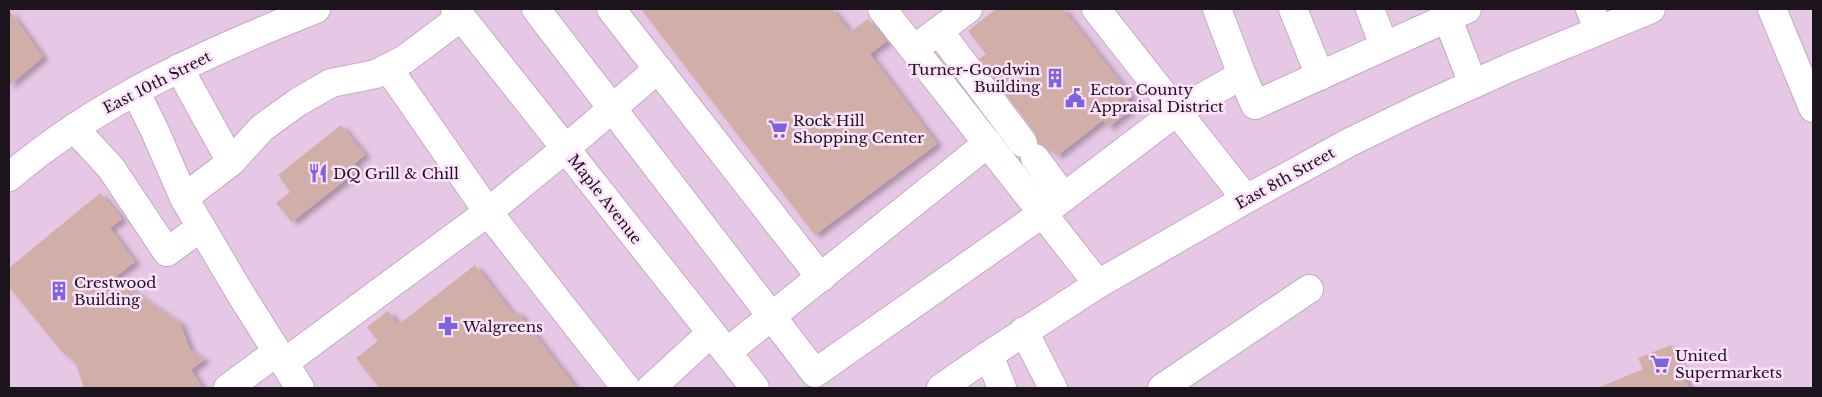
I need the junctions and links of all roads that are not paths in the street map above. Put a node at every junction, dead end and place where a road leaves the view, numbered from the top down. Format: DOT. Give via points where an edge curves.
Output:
graph roads {
  1 [pos="316,9"];
  2 [pos="536,9"];
  3 [pos="611,9"];
  4 [pos="882,9"];
  5 [pos="1096,9"];
  6 [pos="1217,9"];
  7 [pos="1293,9"];
  8 [pos="1370,9"];
  9 [pos="1651,9"];
  10 [pos="1772,9"];
  11 [pos="963,10"];
  12 [pos="1453,12"];
  13 [pos="458,13"];
  14 [pos="1595,19"];
  15 [pos="939,31"];
  16 [pos="1384,46"];
  17 [pos="914,50"];
  18 [pos="178,68"];
  19 [pos="388,68"];
  20 [pos="658,69"];
  21 [pos="1242,75"];
  22 [pos="1320,76"];
  23 [pos="1473,84"];
  24 [pos="135,91"];
  25 [pos="1813,108"];
  26 [pos="612,109"];
  27 [pos="1176,112"];
  28 [pos="74,128"];
  29 [pos="988,143"];
  30 [pos="565,149"];
  31 [pos="231,162"];
  32 [pos="9,176"];
  33 [pos="184,198"];
  34 [pos="1246,198"];
  35 [pos="1054,205"];
  36 [pos="488,212"];
  37 [pos="201,228"];
  38 [pos="821,278"];
  39 [pos="1098,284"];
  40 [pos="1309,289"];
  41 [pos="770,316"];
  42 [pos="1024,331"];
  43 [pos="719,343"];
  44 [pos="989,355"];
  45 [pos="280,358"];
  46 [pos="945,387"];
  47 [pos="228,388"];
  48 [pos="300,388"];
  49 [pos="626,388"];
  50 [pos="651,388"];
  51 [pos="755,388"];
  52 [pos="1002,388"];
  53 [pos="1053,388"];
  54 [pos="1165,388"];
  1 -- 18 [label="street, East 10th Street"];
  2 -- 26 [label="street"];
  3 -- 20 [label="street"];
  4 -- 17 [label="street"];
  5 -- 27 [label="street"];
  6 -- 21 [label="street"];
  7 -- 22 [label="street"];
  8 -- 16 [label="street"];
  9 -- 14 [label="street, East 8th Street"];
  10 -- 25 [label="street"];
  11 -- 15 [label="street"];
  12 -- 16 [label="street"];
  12 -- 23 [label="street"];
  13 -- 19 [label="street" via="405,59"];
  13 -- 30 [label="street, Maple Avenue"];
  14 -- 23 [label="street, East 8th Street"];
  15 -- 17 [label="street"];
  15 -- 35 [label="street" via="1029,151"];
  16 -- 22 [label="street"];
  17 -- 29 [label="street"];
  18 -- 24 [label="street, East 10th Street"];
  18 -- 31 [label="street"];
  19 -- 31 [label="street" via="376,74 331,83 298,102 262,128"];
  19 -- 36 [label="street"];
  20 -- 26 [label="street"];
  20 -- 38 [label="street"];
  21 -- 22 [label="street" via="1255,105"];
  21 -- 27 [label="street"];
  23 -- 34 [label="street, East 8th Street" via="1358,138"];
  24 -- 28 [label="street, East 10th Street"];
  24 -- 33 [label="street"];
  26 -- 30 [label="street"];
  26 -- 41 [label="street"];
  27 -- 34 [label="street"];
  27 -- 35 [label="street"];
  28 -- 32 [label="street, East 10th Street"];
  28 -- 37 [label="street" via="111,168 167,252"];
  29 -- 35 [label="street"];
  29 -- 38 [label="street"];
  30 -- 36 [label="street"];
  30 -- 43 [label="street, Maple Avenue"];
  31 -- 33 [label="street"];
  33 -- 37 [label="street"];
  34 -- 39 [label="street, East 8th Street"];
  35 -- 39 [label="street"];
  35 -- 41 [label="street" via="815,373"];
  36 -- 45 [label="street"];
  36 -- 49 [label="street"];
  37 -- 45 [label="street"];
  38 -- 41 [label="street"];
  39 -- 42 [label="street, East 8th Street"];
  40 -- 54 [label="street"];
  41 -- 43 [label="street"];
  42 -- 44 [label="street, East 8th Street"];
  42 -- 53 [label="street"];
  43 -- 50 [label="street"];
  43 -- 51 [label="street, Maple Avenue"];
  44 -- 46 [label="street, East 8th Street"];
  44 -- 52 [label="street"];
  45 -- 47 [label="street"];
  45 -- 48 [label="street"];
}
